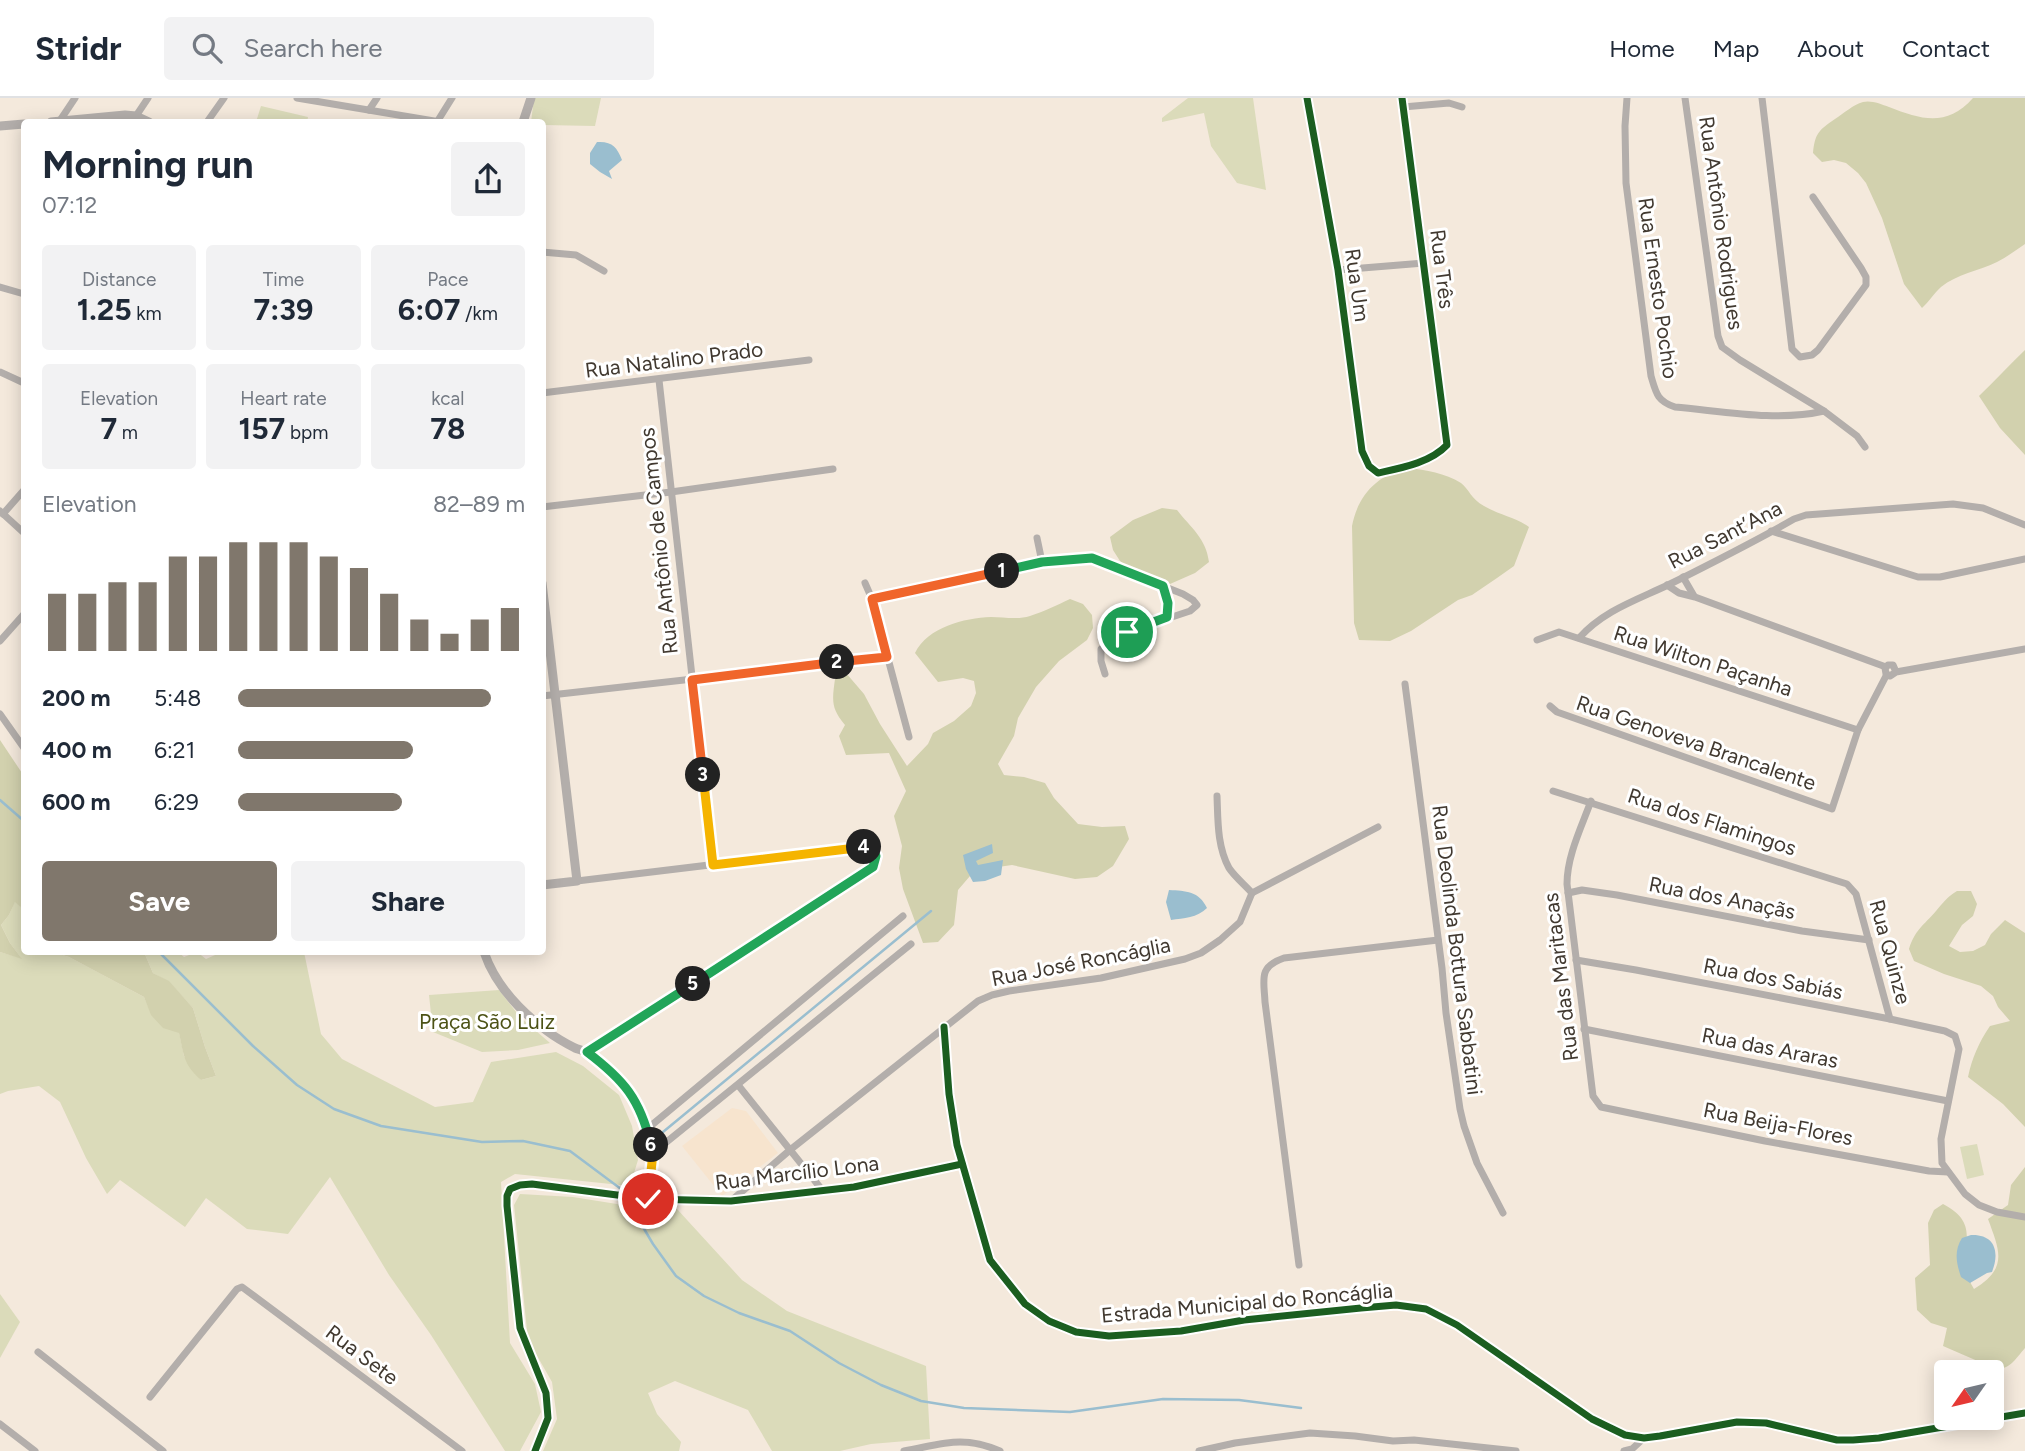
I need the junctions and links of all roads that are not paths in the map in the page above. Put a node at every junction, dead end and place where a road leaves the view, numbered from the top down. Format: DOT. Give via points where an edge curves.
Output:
graph roads {
  1 [pos="75,98"];
  2 [pos="148,98"];
  3 [pos="224,98"];
  4 [pos="300,98"];
  5 [pos="377,98"];
  6 [pos="452,98"];
  7 [pos="531,98"];
  8 [pos="1307,98"];
  9 [pos="1627,98"];
  10 [pos="1685,98"];
  11 [pos="1762,98"];
  12 [pos="1403,102"];
  13 [pos="1462,107"];
  14 [pos="369,110"];
  15 [pos="136,116"];
  16 [pos="62,119"];
  17 [pos="88,119"];
  18 [pos="142,119"];
  19 [pos="209,119"];
  20 [pos="421,119"];
  21 [pos="440,119"];
  22 [pos="524,119"];
  23 [pos="21,124"];
  24 [pos="0,126"];
  25 [pos="1813,197"];
  26 [pos="546,252"];
  27 [pos="1424,263"];
  28 [pos="1338,270"];
  29 [pos="604,271"];
  30 [pos="0,287"];
  31 [pos="21,293"];
  32 [pos="809,360"];
  33 [pos="0,372"];
  34 [pos="659,380"];
  35 [pos="21,382"];
  36 [pos="546,393"];
  37 [pos="1824,411"];
  38 [pos="1865,447"];
  39 [pos="833,469"];
  40 [pos="1378,473"];
  41 [pos="671,492"];
  42 [pos="21,493"];
  43 [pos="546,507"];
  44 [pos="2,513"];
  45 [pos="2025,525"];
  46 [pos="21,530"];
  47 [pos="1770,531"];
  48 [pos="1037,538"];
  49 [pos="2025,559"];
  50 [pos="1042,562"];
  51 [pos="1683,577"];
  52 [pos="865,583"];
  53 [pos="1667,585"];
  54 [pos="1163,586"];
  55 [pos="1695,597"];
  56 [pos="872,599"];
  57 [pos="546,615"];
  58 [pos="21,617"];
  59 [pos="1167,617"];
  60 [pos="1579,638"];
  61 [pos="1537,640"];
  62 [pos="0,641"];
  63 [pos="2025,649"];
  64 [pos="887,657"];
  65 [pos="1886,671"];
  66 [pos="1105,674"];
  67 [pos="692,680"];
  68 [pos="1405,684"];
  69 [pos="556,695"];
  70 [pos="546,696"];
  71 [pos="1550,706"];
  72 [pos="0,714"];
  73 [pos="1858,730"];
  74 [pos="909,737"];
  75 [pos="21,740"];
  76 [pos="1553,791"];
  77 [pos="1217,796"];
  78 [pos="1591,802"];
  79 [pos="1378,827"];
  80 [pos="713,865"];
  81 [pos="577,881"];
  82 [pos="546,885"];
  83 [pos="1252,893"];
  84 [pos="1568,893"];
  85 [pos="1856,894"];
  86 [pos="903,916"];
  87 [pos="1438,940"];
  88 [pos="1869,940"];
  89 [pos="911,944"];
  90 [pos="485,955"];
  91 [pos="1576,960"];
  92 [pos="1890,1019"];
  93 [pos="944,1027"];
  94 [pos="1584,1029"];
  95 [pos="587,1052"];
  96 [pos="738,1085"];
  97 [pos="1948,1101"];
  98 [pos="1601,1107"];
  99 [pos="647,1129"];
  100 [pos="790,1150"];
  101 [pos="653,1153"];
  102 [pos="962,1164"];
  103 [pos="1948,1172"];
  104 [pos="823,1191"];
  105 [pos="648,1199"];
  106 [pos="731,1201"];
  107 [pos="1503,1213"];
  108 [pos="2025,1217"];
  109 [pos="1298,1265"];
  110 [pos="38,1352"];
  111 [pos="150,1397"];
  112 [pos="2025,1413"];
  113 [pos="0,1424"];
  114 [pos="1644,1438"];
  115 [pos="35,1451"];
  116 [pos="163,1451"];
  117 [pos="461,1451"];
  118 [pos="535,1451"];
  119 [pos="904,1451"];
  120 [pos="1000,1451"];
  121 [pos="1199,1451"];
  122 [pos="1516,1451"];
  123 [pos="1624,1451"];
  1 -- 16 [label="street"];
  2 -- 15 [label="street"];
  3 -- 19 [label="street"];
  4 -- 14 [label="street"];
  5 -- 14 [label="street"];
  6 -- 21 [label="street"];
  7 -- 22 [label="street"];
  8 -- 28 [label="street, Rua Um"];
  9 -- 37 [label="street, Rua Ernesto Pochio" via="1626,183 1657,395 1664,404 1675,407 1783,416"];
  10 -- 37 [label="street, Rua Antônio Rodrigues" via="1718,336 1723,347 1740,360"];
  11 -- 25 [label="street" via="1792,349 1800,357 1818,350 1866,285 1861,268"];
  12 -- 13 [label="street"];
  12 -- 27 [label="street, Rua Três"];
  14 -- 20 [label="street"];
  15 -- 17 [label="street"];
  15 -- 18 [label="street"];
  23 -- 24 [label="street"];
  26 -- 29 [label="street" via="576,255"];
  27 -- 28 [label="street"];
  27 -- 40 [label="street, Rua Três" via="1447,445 1413,465"];
  28 -- 40 [label="street, Rua Um" via="1362,450"];
  30 -- 31 [label="street"];
  32 -- 34 [label="street, Rua Natalino Prado"];
  33 -- 35 [label="street"];
  34 -- 36 [label="street, Rua Natalino Prado"];
  34 -- 41 [label="street, Rua Antônio de Campos"];
  37 -- 38 [label="street, Rua Antônio Rodrigues"];
  39 -- 41 [label="street"];
  41 -- 43 [label="street"];
  41 -- 67 [label="street, Rua Antônio de Campos"];
  42 -- 44 [label="street"];
  44 -- 46 [label="street"];
  45 -- 47 [label="street, Rua Sant’Ana" via="1983,508 1953,504 1805,515"];
  47 -- 49 [label="street" via="1918,578"];
  47 -- 51 [label="street, Rua Sant’Ana"];
  48 -- 50 [label="street"];
  50 -- 54 [label="street" via="1092,558"];
  50 -- 56 [label="street"];
  51 -- 53 [label="street, Rua Sant’Ana"];
  51 -- 55 [label="street"];
  52 -- 56 [label="street"];
  53 -- 55 [label="street"];
  53 -- 60 [label="street, Rua Sant’Ana" via="1633,599 1592,624"];
  54 -- 59 [label="street"];
  54 -- 59 [label="street" via="1197,605"];
  55 -- 65 [label="street"];
  56 -- 64 [label="street"];
  57 -- 69 [label="street"];
  58 -- 62 [label="street"];
  59 -- 66 [label="street" via="1127,632 1101,649"];
  60 -- 61 [label="street, Rua Wilton Paçanha" via="1559,632"];
  60 -- 73 [label="street, Rua Wilton Paçanha"];
  63 -- 65 [label="street" via="1896,672 1894,665"];
  64 -- 67 [label="street"];
  64 -- 74 [label="street"];
  65 -- 73 [label="street"];
  67 -- 69 [label="street"];
  67 -- 80 [label="street, Rua Antônio de Campos"];
  68 -- 87 [label="street, Rua Deolinda Bottura Sabbatini"];
  69 -- 70 [label="street"];
  69 -- 81 [label="street"];
  71 -- 73 [label="street, Rua Genoveva Brancalente" via="1832,809"];
  72 -- 75 [label="street"];
  76 -- 78 [label="street, Rua dos Flamingos"];
  77 -- 83 [label="street" via="1222,853 1230,870"];
  78 -- 84 [label="street, Rua das Maritacas" via="1571,855"];
  78 -- 85 [label="street, Rua dos Flamingos" via="1847,884"];
  79 -- 83 [label="street"];
  80 -- 81 [label="street"];
  80 -- 95 [label="street" via="866,846 876,856 873,867"];
  81 -- 82 [label="street"];
  83 -- 93 [label="street, Rua José Roncáglia" via="1240,922 1201,953 1101,978 992,995"];
  84 -- 88 [label="street, Rua dos Anaçãs" via="1582,890 1617,895"];
  84 -- 91 [label="street, Rua das Maritacas"];
  85 -- 88 [label="street, Rua Quinze"];
  86 -- 99 [label="street"];
  87 -- 107 [label="street, Rua Deolinda Bottura Sabbatini" via="1460,1109 1478,1163"];
  87 -- 109 [label="street" via="1284,958 1271,963 1264,974"];
  88 -- 92 [label="street, Rua Quinze"];
  89 -- 96 [label="street"];
  90 -- 95 [label="street" via="524,1012 548,1032"];
  91 -- 92 [label="street, Rua dos Sabiás"];
  91 -- 94 [label="street, Rua das Maritacas"];
  92 -- 97 [label="street, Rua dos Sabiás" via="1955,1036 1959,1049"];
  93 -- 100 [label="street, Rua José Roncáglia"];
  93 -- 102 [label="street, Estrada Municipal do Roncáglia" via="949,1094"];
  94 -- 97 [label="street, Rua das Araras"];
  94 -- 98 [label="street, Rua das Maritacas" via="1593,1097"];
  95 -- 99 [label="street" via="627,1088"];
  96 -- 100 [label="street"];
  96 -- 101 [label="street"];
  97 -- 103 [label="street" via="1941,1139 1942,1163"];
  98 -- 103 [label="street, Rua Beija-Flores"];
  99 -- 101 [label="street"];
  100 -- 104 [label="street"];
  100 -- 106 [label="street, Rua José Roncáglia"];
  101 -- 105 [label="street"];
  102 -- 104 [label="street, Rua Marcílio Lona"];
  102 -- 114 [label="street, Estrada Municipal do Roncáglia" via="990,1260 1025,1304 1076,1332 1109,1336 1396,1305 1426,1309 1457,1325 1592,1419 1625,1435"];
  103 -- 108 [label="street" via="1979,1205"];
  104 -- 106 [label="street, Rua Marcílio Lona"];
  105 -- 106 [label="street, Rua Marcílio Lona"];
  105 -- 118 [label="street, Rua Marcílio Lona" via="532,1184 510,1189 507,1206 520,1328 546,1393 548,1418"];
  110 -- 116 [label="street"];
  111 -- 117 [label="street, Rua Sete" via="242,1287"];
  112 -- 114 [label="street, Estrada Municipal do Roncáglia" via="1853,1440 1751,1422"];
  113 -- 115 [label="street"];
  114 -- 123 [label="street"];
  119 -- 120 [label="street" via="965,1441"];
  121 -- 122 [label="street" via="1310,1433"];
}
